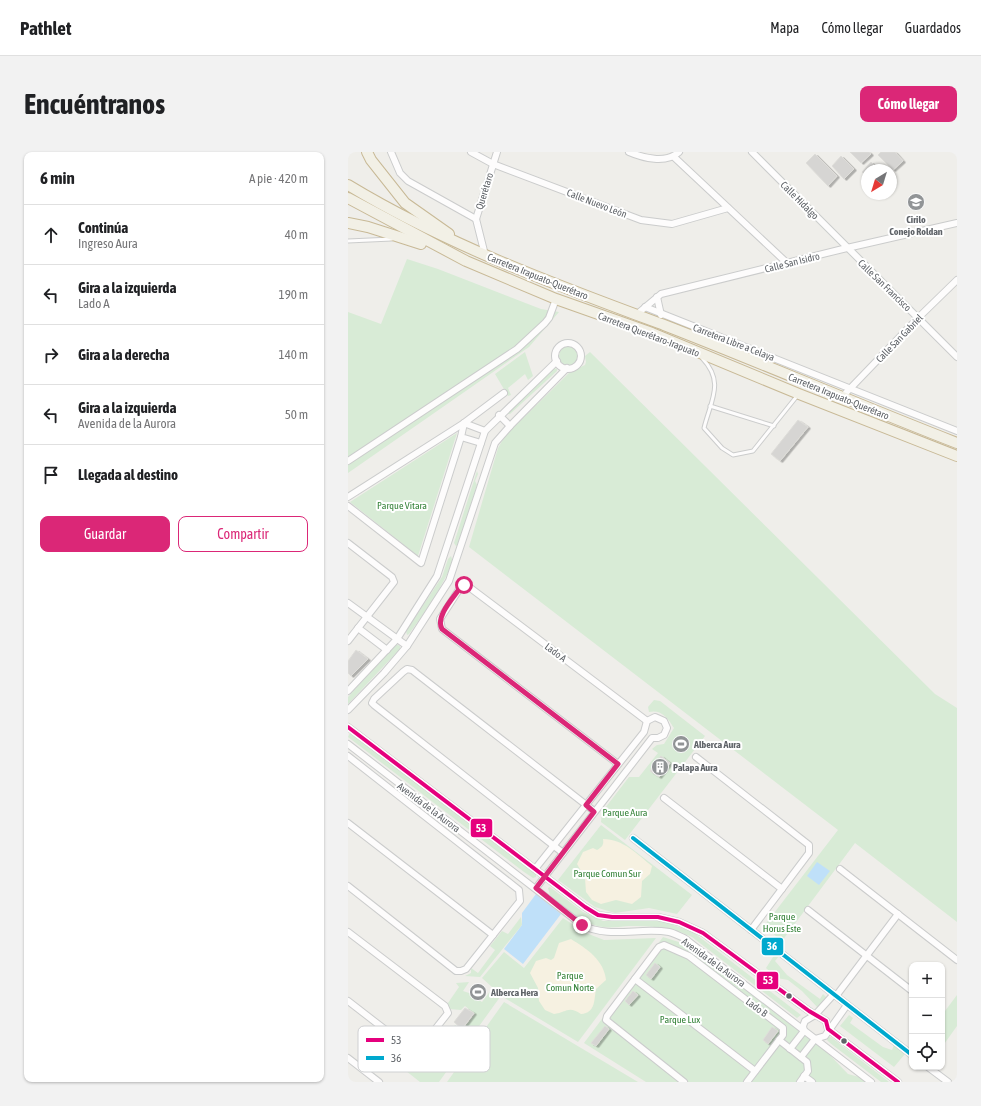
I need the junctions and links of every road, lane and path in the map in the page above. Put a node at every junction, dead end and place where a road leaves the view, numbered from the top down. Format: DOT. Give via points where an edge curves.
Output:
graph roads {
  1 [pos="367,152"];
  2 [pos="391,152"];
  3 [pos="471,152"];
  4 [pos="497,152"];
  5 [pos="629,152"];
  6 [pos="752,152"];
  7 [pos="676,154"];
  8 [pos="493,164"];
  9 [pos="348,185"];
  10 [pos="348,198"];
  11 [pos="728,208"];
  12 [pos="476,219"];
  13 [pos="348,223"];
  14 [pos="957,223"];
  15 [pos="403,237"];
  16 [pos="348,241"];
  17 [pos="847,248"];
  18 [pos="471,249"];
  19 [pos="485,255"];
  20 [pos="466,261"];
  21 [pos="786,263"];
  22 [pos="957,280"];
  23 [pos="657,297"];
  24 [pos="556,299"];
  25 [pos="645,307"];
  26 [pos="661,314"];
  27 [pos="636,315"];
  28 [pos="919,317"];
  29 [pos="665,326"];
  30 [pos="697,352"];
  31 [pos="957,357"];
  32 [pos="557,361"];
  33 [pos="567,368"];
  34 [pos="851,388"];
  35 [pos="504,393"];
  36 [pos="799,394"];
  37 [pos="842,397"];
  38 [pos="710,406"];
  39 [pos="500,415"];
  40 [pos="464,423"];
  41 [pos="510,426"];
  42 [pos="774,426"];
  43 [pos="485,430"];
  44 [pos="957,431"];
  45 [pos="460,437"];
  46 [pos="481,444"];
  47 [pos="957,444"];
  48 [pos="957,456"];
  49 [pos="348,461"];
  50 [pos="348,497"];
  51 [pos="348,506"];
  52 [pos="348,543"];
  53 [pos="446,552"];
  54 [pos="458,555"];
  55 [pos="348,603"];
  56 [pos="367,617"];
  57 [pos="358,628"];
  58 [pos="397,639"];
  59 [pos="348,641"];
  60 [pos="407,646"];
  61 [pos="387,650"];
  62 [pos="348,691"];
  63 [pos="348,710"];
  64 [pos="648,721"];
  65 [pos="348,727"];
  66 [pos="348,744"];
  67 [pos="348,756"];
  68 [pos="696,758"];
  69 [pos="618,764"];
  70 [pos="664,798"];
  71 [pos="586,805"];
  72 [pos="594,812"];
  73 [pos="348,823"];
  74 [pos="633,838"];
  75 [pos="553,846"];
  76 [pos="563,853"];
  77 [pos="535,869"];
  78 [pos="840,869"];
  79 [pos="544,877"];
  80 [pos="348,886"];
  81 [pos="536,888"];
  82 [pos="782,889"];
  83 [pos="808,910"];
  84 [pos="898,914"];
  85 [pos="751,930"];
  86 [pos="348,932"];
  87 [pos="493,935"];
  88 [pos="867,955"];
  89 [pos="957,960"];
  90 [pos="635,979"];
  91 [pos="909,989"];
  92 [pos="835,995"];
  93 [pos="348,1001"];
  94 [pos="847,1004"];
  95 [pos="815,1015"];
  96 [pos="381,1026"];
  97 [pos="438,1026"];
  98 [pos="828,1029"];
  99 [pos="804,1031"];
  100 [pos="815,1039"];
  101 [pos="779,1040"];
  102 [pos="790,1049"];
  103 [pos="909,1053"];
  104 [pos="801,1057"];
  105 [pos="348,1058"];
  106 [pos="358,1066"];
  107 [pos="932,1070"];
  108 [pos="756,1071"];
  109 [pos="367,1072"];
  110 [pos="804,1076"];
  111 [pos="380,1082"];
  112 [pos="684,1082"];
  113 [pos="747,1082"];
  114 [pos="800,1082"];
  115 [pos="812,1082"];
  116 [pos="871,1082"];
  117 [pos="898,1082"];
  118 [pos="948,1082"];
  1 -- 18 [label="highway" via="405,203"];
  2 -- 12 [label="street" via="400,173 408,181"];
  3 -- 8 [label="street, Calle Nuevo León"];
  4 -- 8 [label="street, Querétaro"];
  5 -- 7 [label="street" via="655,159"];
  6 -- 17 [label="street, Calle Hidalgo"];
  7 -- 11 [label="street"];
  8 -- 11 [label="street, Calle Nuevo León" via="655,223 672,224"];
  8 -- 12 [label="street, Querétaro"];
  9 -- 18 [label="highway, Carretera Irapuato-Querétaro" via="415,223"];
  10 -- 20 [label="highway, Carretera Querétaro-Irapuato"];
  11 -- 21 [label="street"];
  12 -- 19 [label="street, Querétaro"];
  13 -- 15 [label="highway"];
  14 -- 17 [label="street, Calle San Isidro"];
  15 -- 16 [label="lane"];
  15 -- 20 [label="highway"];
  17 -- 21 [label="street, Calle San Isidro"];
  17 -- 28 [label="street, Calle San Francisco"];
  18 -- 19 [label="highway, Carretera Irapuato-Querétaro"];
  19 -- 27 [label="highway, Carretera Irapuato-Querétaro" via="565,289"];
  20 -- 24 [label="highway, Carretera Querétaro-Irapuato"];
  21 -- 23 [label="street, Calle San Isidro"];
  22 -- 28 [label="street, Calle San Gabriel"];
  23 -- 25 [label="street"];
  23 -- 26 [label="street"];
  24 -- 30 [label="highway, Carretera Querétaro-Irapuato"];
  24 -- 49 [label="street" via="545,323 517,349"];
  25 -- 26 [label="street, Carretera Libre a Celaya"];
  25 -- 27 [label="street"];
  26 -- 29 [label="street"];
  26 -- 34 [label="street, Carretera Libre a Celaya"];
  27 -- 29 [label="highway, Carretera Irapuato-Querétaro"];
  28 -- 31 [label="street, Calle San Francisco"];
  28 -- 34 [label="street, Calle San Gabriel"];
  29 -- 37 [label="highway, Carretera Irapuato-Querétaro"];
  30 -- 36 [label="highway, Carretera Querétaro-Irapuato"];
  30 -- 38 [label="lane" via="716,377"];
  32 -- 33 [label="street" via="559,365"];
  32 -- 33 [label="street" via="556,353 559,346 566,343 574,344 581,353 580,361 575,367"];
  32 -- 39 [label="street"];
  33 -- 41 [label="street"];
  34 -- 37 [label="street, Calle San Gabriel"];
  34 -- 44 [label="street, Carretera Libre a Celaya"];
  35 -- 40 [label="street"];
  36 -- 42 [label="lane"];
  36 -- 48 [label="highway, Carretera Querétaro-Irapuato"];
  37 -- 47 [label="highway, Carretera Irapuato-Querétaro"];
  38 -- 42 [label="lane"];
  38 -- 42 [label="lane" via="704,428 722,448 733,454 753,451"];
  39 -- 41 [label="street"];
  39 -- 43 [label="street"];
  40 -- 43 [label="street"];
  40 -- 45 [label="street"];
  40 -- 50 [label="street"];
  41 -- 54 [label="street" via="493,447"];
  43 -- 46 [label="street"];
  45 -- 46 [label="street"];
  45 -- 51 [label="street" via="421,563"];
  46 -- 53 [label="street"];
  52 -- 56 [label="street" via="394,580"];
  53 -- 54 [label="street"];
  53 -- 58 [label="street" via="437,576"];
  54 -- 60 [label="street" via="449,581"];
  55 -- 56 [label="street"];
  56 -- 57 [label="street"];
  56 -- 58 [label="street"];
  57 -- 59 [label="street"];
  57 -- 61 [label="street"];
  58 -- 60 [label="street"];
  58 -- 61 [label="street"];
  60 -- 63 [label="street" via="384,674"];
  61 -- 62 [label="street"];
  64 -- 69 [label="street" via="644,732"];
  64 -- 69 [label="street, Lado A" via="469,587 464,585 460,588 440,618 440,625 448,634"];
  64 -- 72 [label="street" via="653,718 662,719 666,725 665,733 660,738 652,738"];
  65 -- 77 [label="street, Avenida de la Aurora"];
  66 -- 81 [label="street, Avenida de la Aurora"];
  67 -- 87 [label="street" via="519,890 518,904"];
  68 -- 82 [label="street" via="809,845 809,853"];
  69 -- 71 [label="street"];
  70 -- 82 [label="street"];
  71 -- 72 [label="street"];
  71 -- 75 [label="street"];
  71 -- 75 [label="street" via="412,670 407,669 403,672 372,702"];
  72 -- 76 [label="street"];
  73 -- 87 [label="street"];
  74 -- 85 [label="street"];
  75 -- 76 [label="street"];
  75 -- 77 [label="street"];
  76 -- 79 [label="street"];
  77 -- 79 [label="street, Avenida de la Aurora"];
  78 -- 84 [label="street"];
  79 -- 81 [label="street"];
  79 -- 95 [label="street, Avenida de la Aurora" via="598,915 658,917 679,922 703,933"];
  80 -- 87 [label="street" via="456,971 466,969"];
  81 -- 99 [label="street, Avenida de la Aurora" via="592,930 670,932 684,938"];
  82 -- 85 [label="street"];
  83 -- 88 [label="street"];
  84 -- 88 [label="street"];
  84 -- 89 [label="street"];
  85 -- 92 [label="street"];
  86 -- 97 [label="street" via="445,1006 448,1013"];
  88 -- 91 [label="street"];
  88 -- 92 [label="street"];
  90 -- 101 [label="street, Lado B" via="659,947 671,946 689,956 780,1025 784,1033"];
  90 -- 108 [label="street"];
  90 -- 112 [label="street, Lado B" via="607,1016 606,1022"];
  92 -- 94 [label="street"];
  92 -- 95 [label="street"];
  93 -- 96 [label="street"];
  94 -- 98 [label="street"];
  94 -- 103 [label="street"];
  95 -- 98 [label="street, Avenida de la Aurora" via="827,1022"];
  95 -- 99 [label="street" via="804,1023"];
  98 -- 100 [label="street" via="825,1036"];
  98 -- 117 [label="street, Avenida de la Aurora"];
  99 -- 100 [label="street, Avenida de la Aurora"];
  99 -- 102 [label="street"];
  100 -- 104 [label="street"];
  100 -- 116 [label="street, Avenida de la Aurora"];
  101 -- 102 [label="street"];
  101 -- 108 [label="street"];
  102 -- 104 [label="street"];
  104 -- 110 [label="street" via="808,1065 808,1071"];
  105 -- 106 [label="street"];
  107 -- 118 [label="street"];
  108 -- 113 [label="street"];
  109 -- 111 [label="street"];
  110 -- 114 [label="street"];
  110 -- 115 [label="street"];
}
